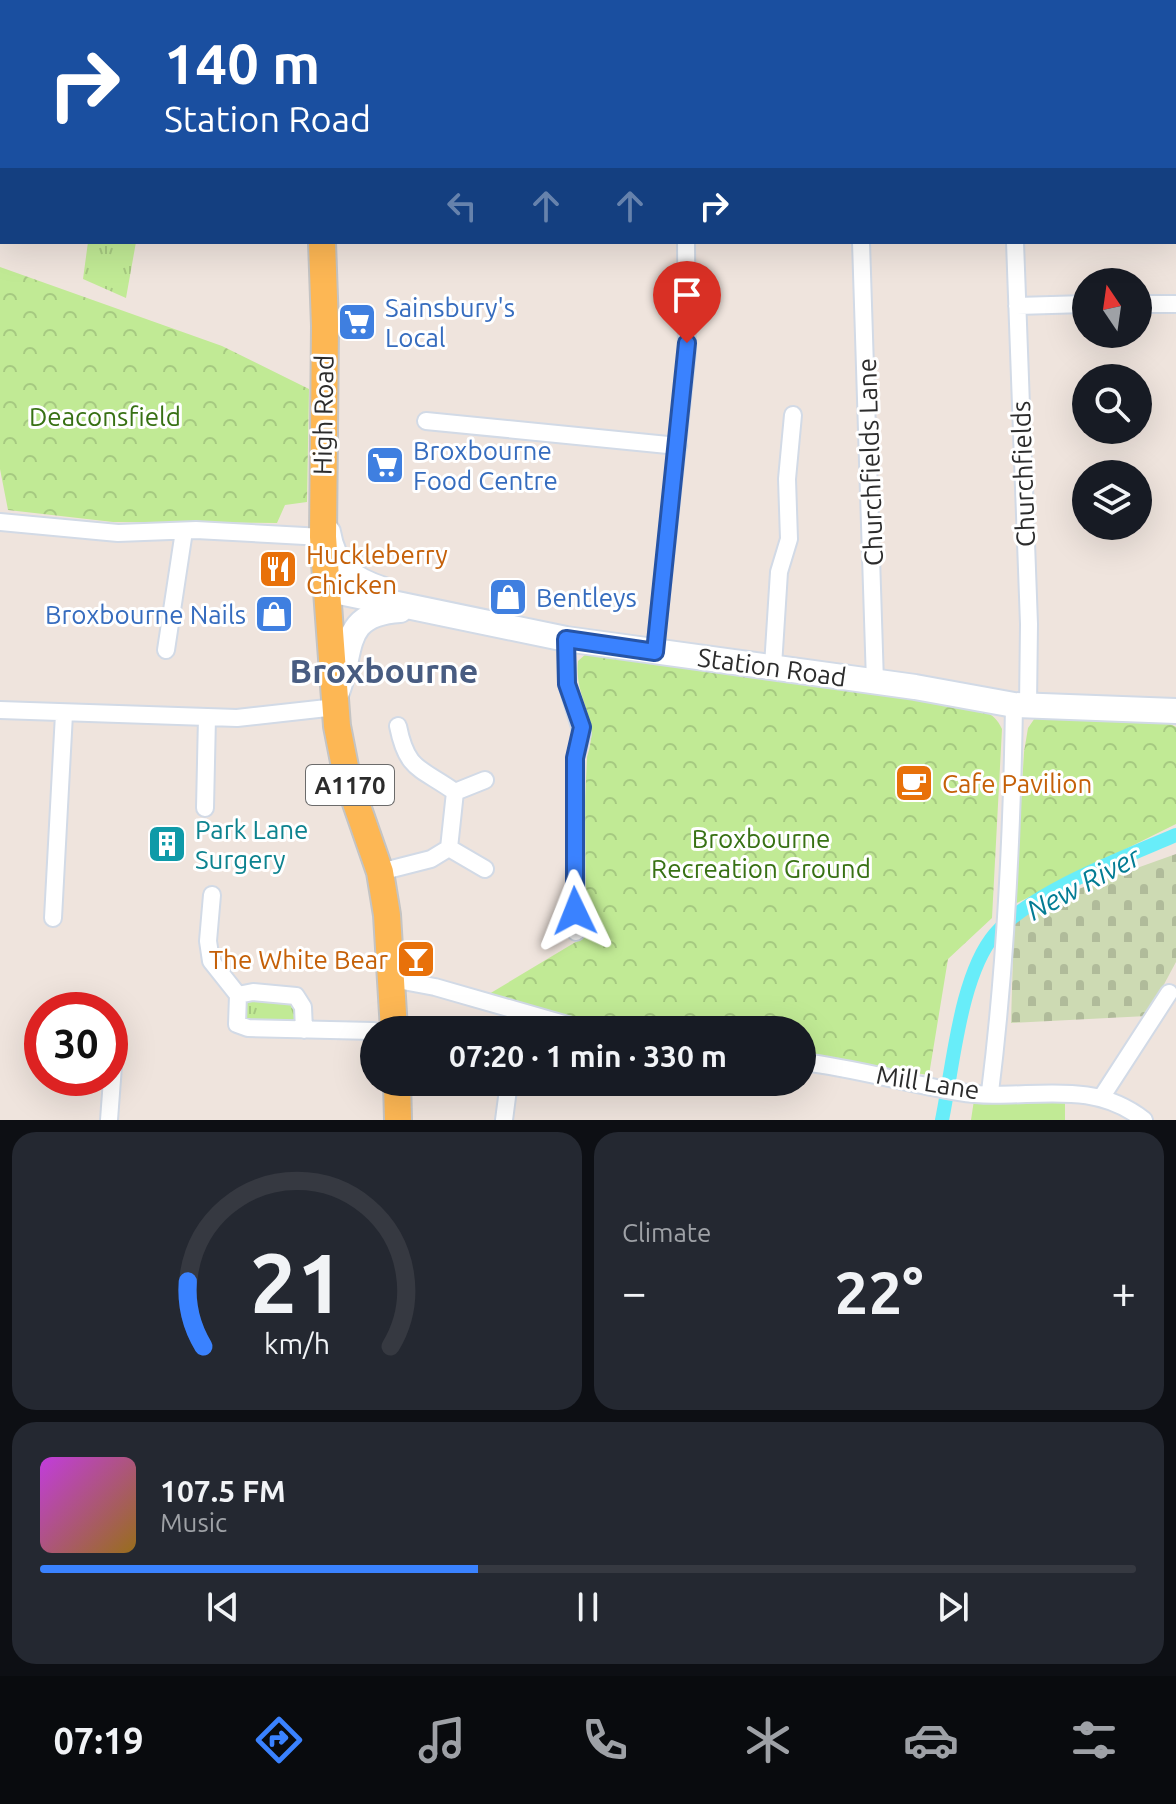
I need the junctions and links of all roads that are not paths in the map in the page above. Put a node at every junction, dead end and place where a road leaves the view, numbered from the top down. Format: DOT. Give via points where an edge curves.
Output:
graph roads {
  1 [pos="322,244"];
  2 [pos="686,244"];
  3 [pos="861,244"];
  4 [pos="1015,244"];
  5 [pos="1072,304"];
  6 [pos="1152,304"];
  7 [pos="1176,304"];
  8 [pos="1017,306"];
  9 [pos="793,415"];
  10 [pos="426,421"];
  11 [pos="678,446"];
  12 [pos="0,522"];
  13 [pos="323,524"];
  14 [pos="184,531"];
  15 [pos="334,580"];
  16 [pos="438,610"];
  17 [pos="566,639"];
  18 [pos="166,650"];
  19 [pos="655,652"];
  20 [pos="773,666"];
  21 [pos="875,682"];
  22 [pos="335,702"];
  23 [pos="1021,706"];
  24 [pos="0,710"];
  25 [pos="1176,711"];
  26 [pos="64,714"];
  27 [pos="207,717"];
  28 [pos="398,726"];
  29 [pos="485,780"];
  30 [pos="455,792"];
  31 [pos="205,808"];
  32 [pos="449,848"];
  33 [pos="485,869"];
  34 [pos="380,872"];
  35 [pos="212,895"];
  36 [pos="53,918"];
  37 [pos="576,932"];
  38 [pos="392,979"];
  39 [pos="1169,993"];
  40 [pos="238,995"];
  41 [pos="393,1016"];
  42 [pos="505,1016"];
  43 [pos="304,1030"];
  44 [pos="360,1031"];
  45 [pos="816,1064"];
  46 [pos="990,1092"];
  47 [pos="111,1096"];
  48 [pos="397,1096"];
  49 [pos="507,1096"];
  50 [pos="1101,1098"];
  51 [pos="109,1120"];
  52 [pos="398,1120"];
  53 [pos="504,1120"];
  54 [pos="1144,1120"];
  1 -- 13 [label="main road, High Road / A1170"];
  2 -- 11 [label="street" via="688,331"];
  3 -- 21 [label="street, Churchfields Lane"];
  4 -- 8 [label="street, Churchfields"];
  5 -- 8 [label="street"];
  6 -- 7 [label="street"];
  8 -- 23 [label="street, Churchfields" via="1029,624"];
  9 -- 20 [label="street" via="789,539 777,588"];
  10 -- 11 [label="street"];
  11 -- 19 [label="street"];
  12 -- 14 [label="street" via="108,532"];
  13 -- 14 [label="street"];
  13 -- 15 [label="main road, High Road / A1170"];
  14 -- 18 [label="street"];
  15 -- 16 [label="main road, Station Road"];
  15 -- 22 [label="main road, A1170"];
  16 -- 17 [label="main road, Station Road"];
  16 -- 22 [label="main road" via="391,611 360,622 350,637"];
  17 -- 19 [label="main road, Station Road"];
  17 -- 37 [label="street" via="567,684 582,734 575,758"];
  19 -- 20 [label="main road, Station Road"];
  20 -- 21 [label="main road, Station Road"];
  21 -- 23 [label="main road, Station Road"];
  22 -- 27 [label="street" via="277,716"];
  22 -- 34 [label="main road, A1170" via="347,777"];
  23 -- 25 [label="main road, Station Road"];
  23 -- 46 [label="street, Churchfields" via="999,1030"];
  24 -- 26 [label="street"];
  26 -- 27 [label="street"];
  26 -- 36 [label="street"];
  27 -- 31 [label="street"];
  28 -- 30 [label="street" via="410,762"];
  29 -- 30 [label="street"];
  30 -- 32 [label="street"];
  32 -- 33 [label="street"];
  32 -- 34 [label="street" via="431,859"];
  34 -- 38 [label="main road, A1170"];
  35 -- 40 [label="street" via="211,961"];
  38 -- 41 [label="main road, A1170"];
  38 -- 42 [label="street" via="435,987"];
  39 -- 50 [label="street"];
  40 -- 43 [label="street" via="296,996 303,1007"];
  40 -- 43 [label="street" via="235,1020 240,1026"];
  43 -- 44 [label="street"];
  45 -- 46 [label="street, Mill Lane" via="958,1092"];
  46 -- 50 [label="street, Mill Lane" via="1059,1090"];
  47 -- 51 [label="street"];
  48 -- 52 [label="main road"];
  49 -- 53 [label="street"];
  50 -- 54 [label="street, Mill Lane"];
}
